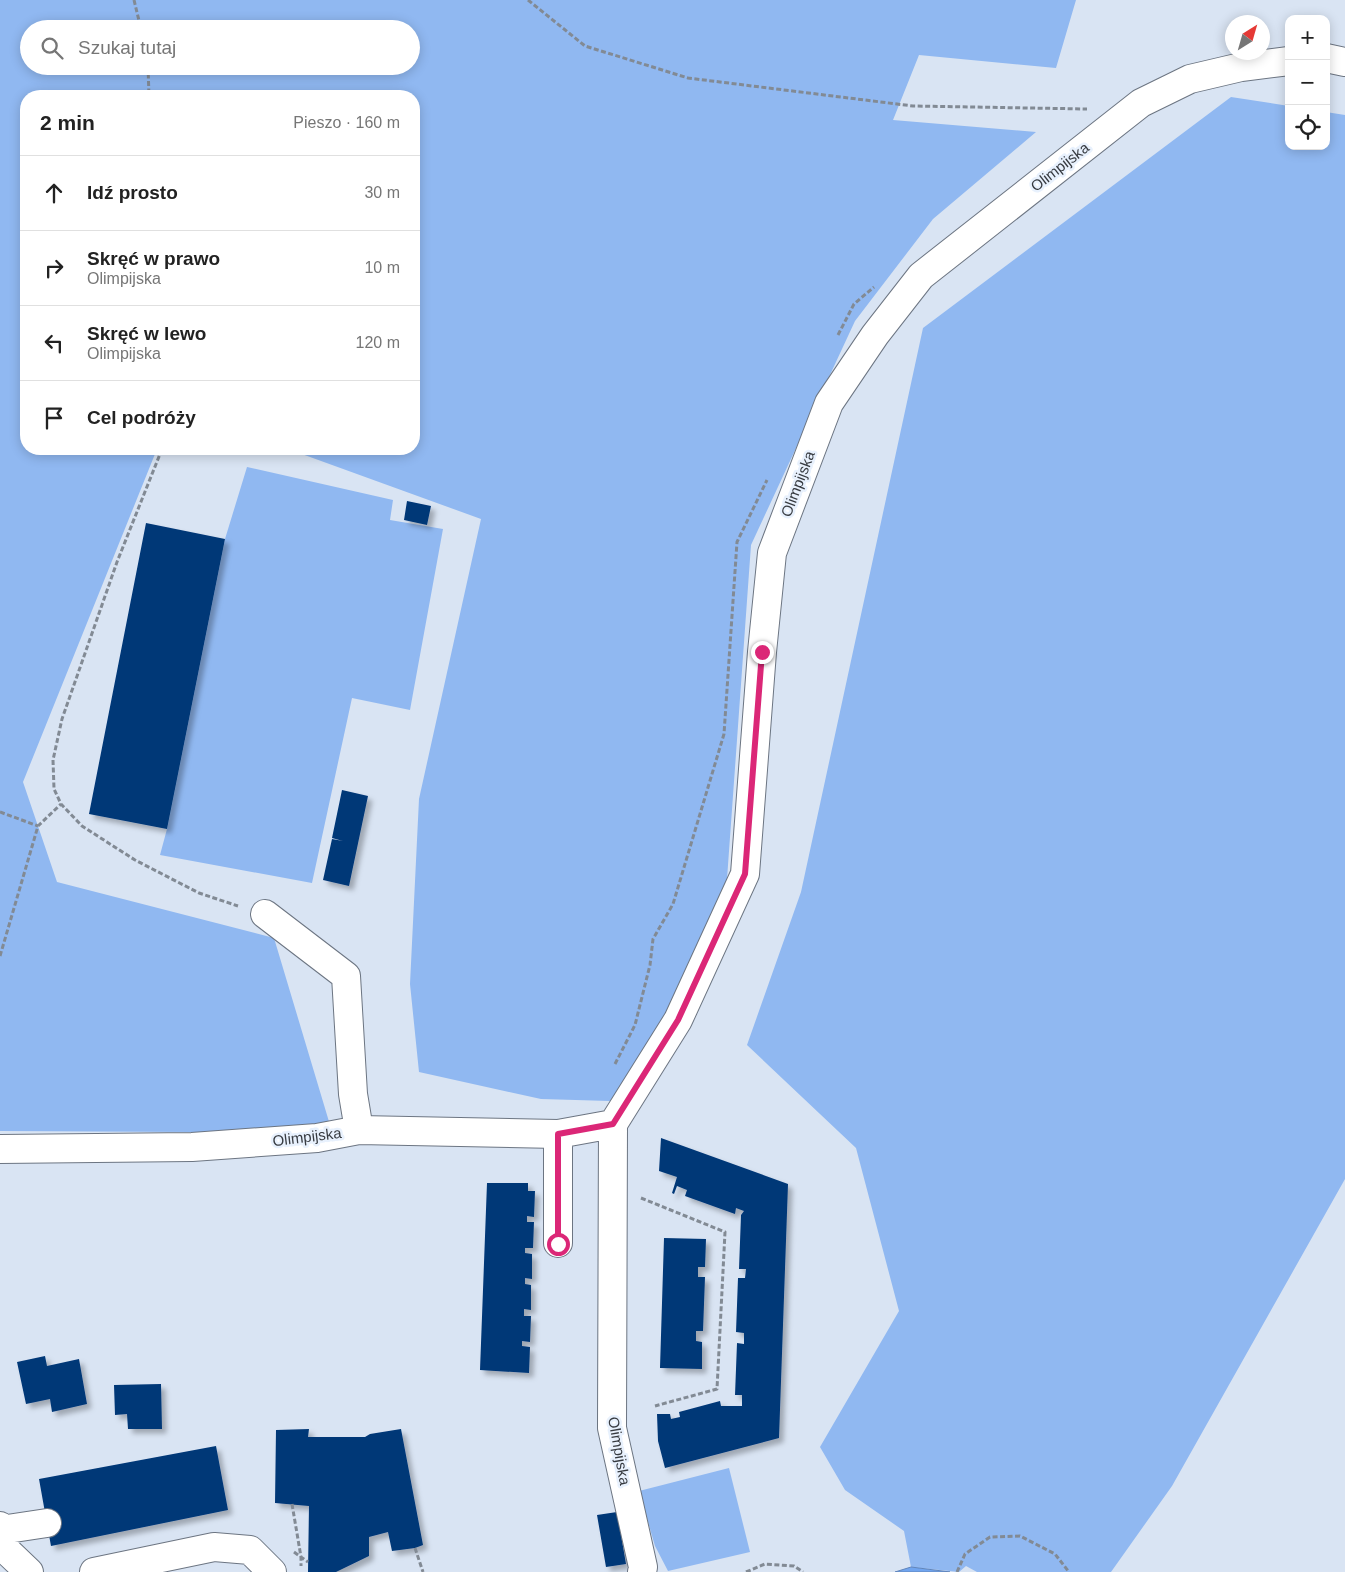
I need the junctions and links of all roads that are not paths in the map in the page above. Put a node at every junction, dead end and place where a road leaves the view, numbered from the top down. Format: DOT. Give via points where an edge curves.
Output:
graph roads {
  1 [pos="1330,59"];
  2 [pos="1285,62"];
  3 [pos="1345,62"];
  4 [pos="265,914"];
  5 [pos="613,1124"];
  6 [pos="359,1130"];
  7 [pos="558,1134"];
  8 [pos="0,1149"];
  9 [pos="558,1244"];
  10 [pos="47,1523"];
  11 [pos="0,1528"];
  12 [pos="643,1569"];
  13 [pos="29,1572"];
  14 [pos="94,1572"];
  15 [pos="272,1572"];
  1 -- 3 [label="street"];
  2 -- 5 [label="street, Olimpijska" via="1241,67 1190,79 1141,103 921,276 875,335 829,403 772,553 745,874 678,1020"];
  4 -- 6 [label="street" via="346,976 353,1094"];
  5 -- 7 [label="street, Olimpijska"];
  5 -- 12 [label="street, Olimpijska" via="612,1428"];
  6 -- 7 [label="street, Olimpijska"];
  6 -- 8 [label="street, Olimpijska" via="317,1138 192,1147"];
  7 -- 9 [label="street"];
  10 -- 11 [label="street"];
  11 -- 13 [label="street" via="6,1550"];
  14 -- 15 [label="street" via="214,1547 250,1550"];
}
